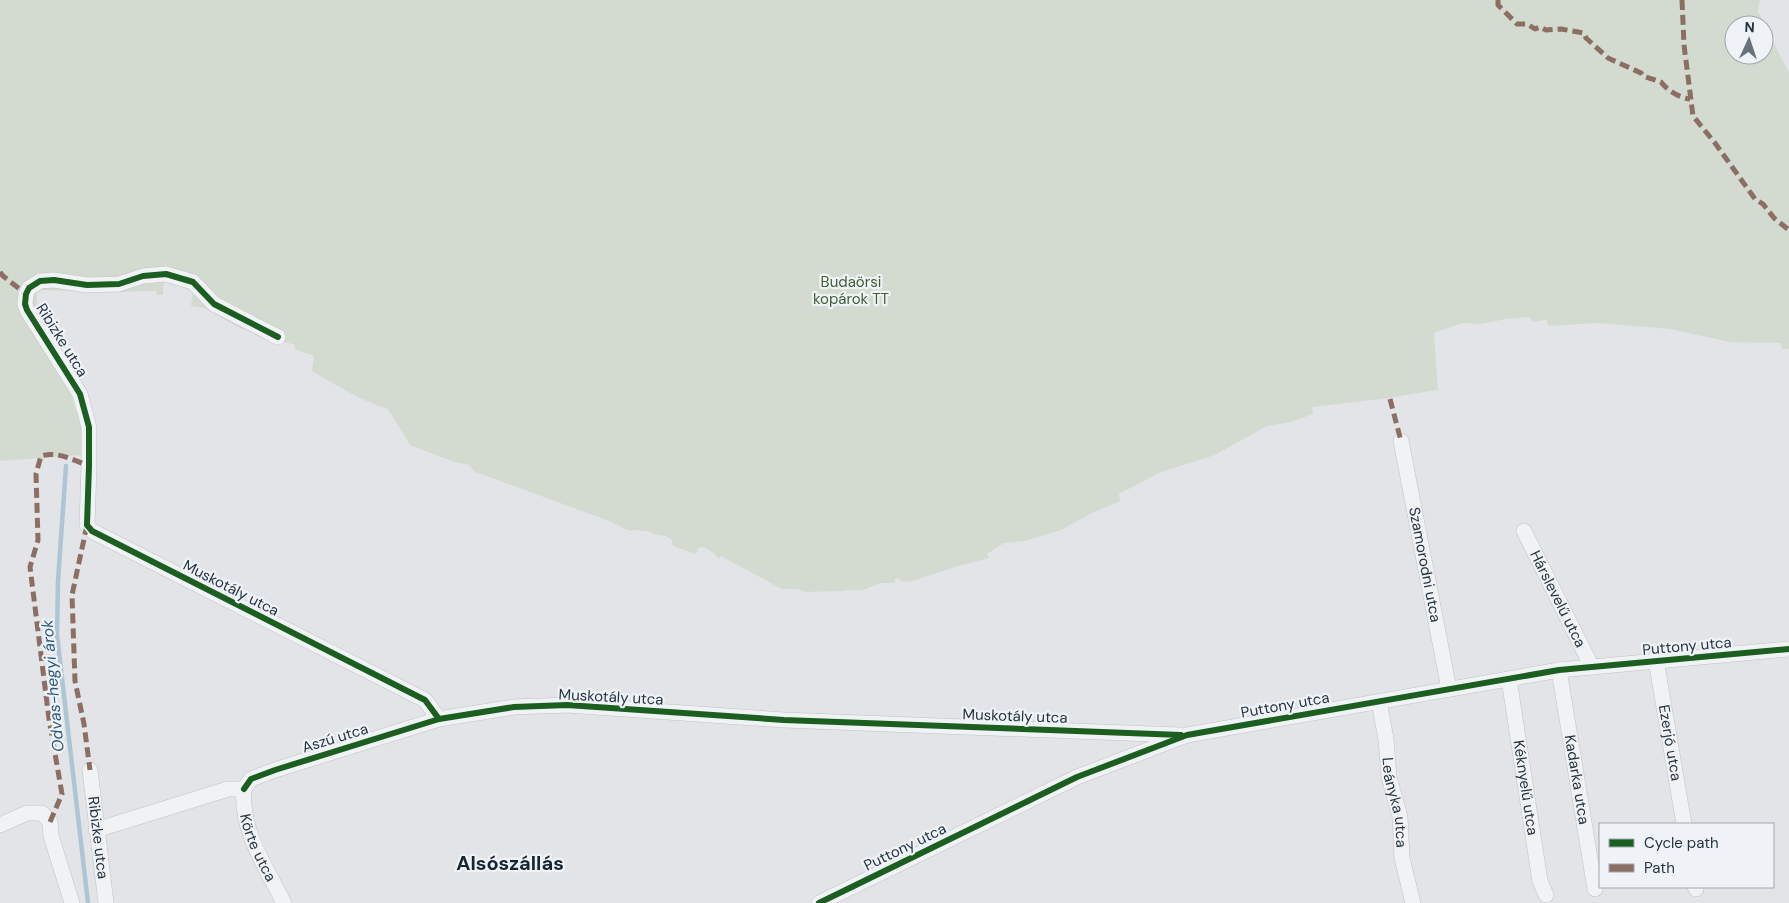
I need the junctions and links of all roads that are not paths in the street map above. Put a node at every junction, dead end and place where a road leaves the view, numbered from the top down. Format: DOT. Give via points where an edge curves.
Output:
graph roads {
  1 [pos="278,337"];
  2 [pos="1400,441"];
  3 [pos="86,525"];
  4 [pos="1524,531"];
  5 [pos="1789,650"];
  6 [pos="1656,660"];
  7 [pos="1592,667"];
  8 [pos="1559,670"];
  9 [pos="1509,679"];
  10 [pos="1449,690"];
  11 [pos="1379,702"];
  12 [pos="439,719"];
  13 [pos="1187,735"];
  14 [pos="90,770"];
  15 [pos="244,789"];
  16 [pos="1684,823"];
  17 [pos="0,825"];
  18 [pos="96,830"];
  19 [pos="1595,889"];
  20 [pos="1546,895"];
  21 [pos="72,903"];
  22 [pos="106,903"];
  23 [pos="284,903"];
  24 [pos="819,903"];
  25 [pos="1413,903"];
  1 -- 3 [label="street, Ribizke utca" via="214,304 193,282 166,274 143,276 119,284 40,281 29,288 25,304 27,310 80,394 89,427"];
  2 -- 10 [label="street, Szamorodni utca"];
  3 -- 12 [label="street, Muskotály utca" via="92,532 426,700"];
  4 -- 7 [label="street, Hárslevelű utca"];
  5 -- 6 [label="street, Puttony utca"];
  6 -- 7 [label="street, Puttony utca"];
  6 -- 16 [label="street, Ezerjó utca"];
  7 -- 8 [label="street, Puttony utca"];
  8 -- 9 [label="street, Puttony utca"];
  8 -- 19 [label="street, Kadarka utca"];
  9 -- 10 [label="street, Puttony utca"];
  9 -- 20 [label="street, Kéknyelű utca" via="1540,881"];
  10 -- 11 [label="street, Puttony utca"];
  11 -- 13 [label="street, Puttony utca"];
  11 -- 25 [label="street, Leányka utca" via="1389,777 1400,817 1402,858"];
  12 -- 13 [label="street, Muskotály utca" via="514,707 567,705 784,720"];
  12 -- 15 [label="street, Aszú utca" via="276,770 251,779"];
  13 -- 24 [label="street, Puttony utca" via="1077,777"];
  14 -- 18 [label="street, Ribizke utca"];
  15 -- 18 [label="street" via="228,789"];
  15 -- 23 [label="street, Körte utca" via="243,807 251,836"];
  17 -- 21 [label="street" via="36,812 50,822 51,836"];
  18 -- 22 [label="street, Ribizke utca"];
}
